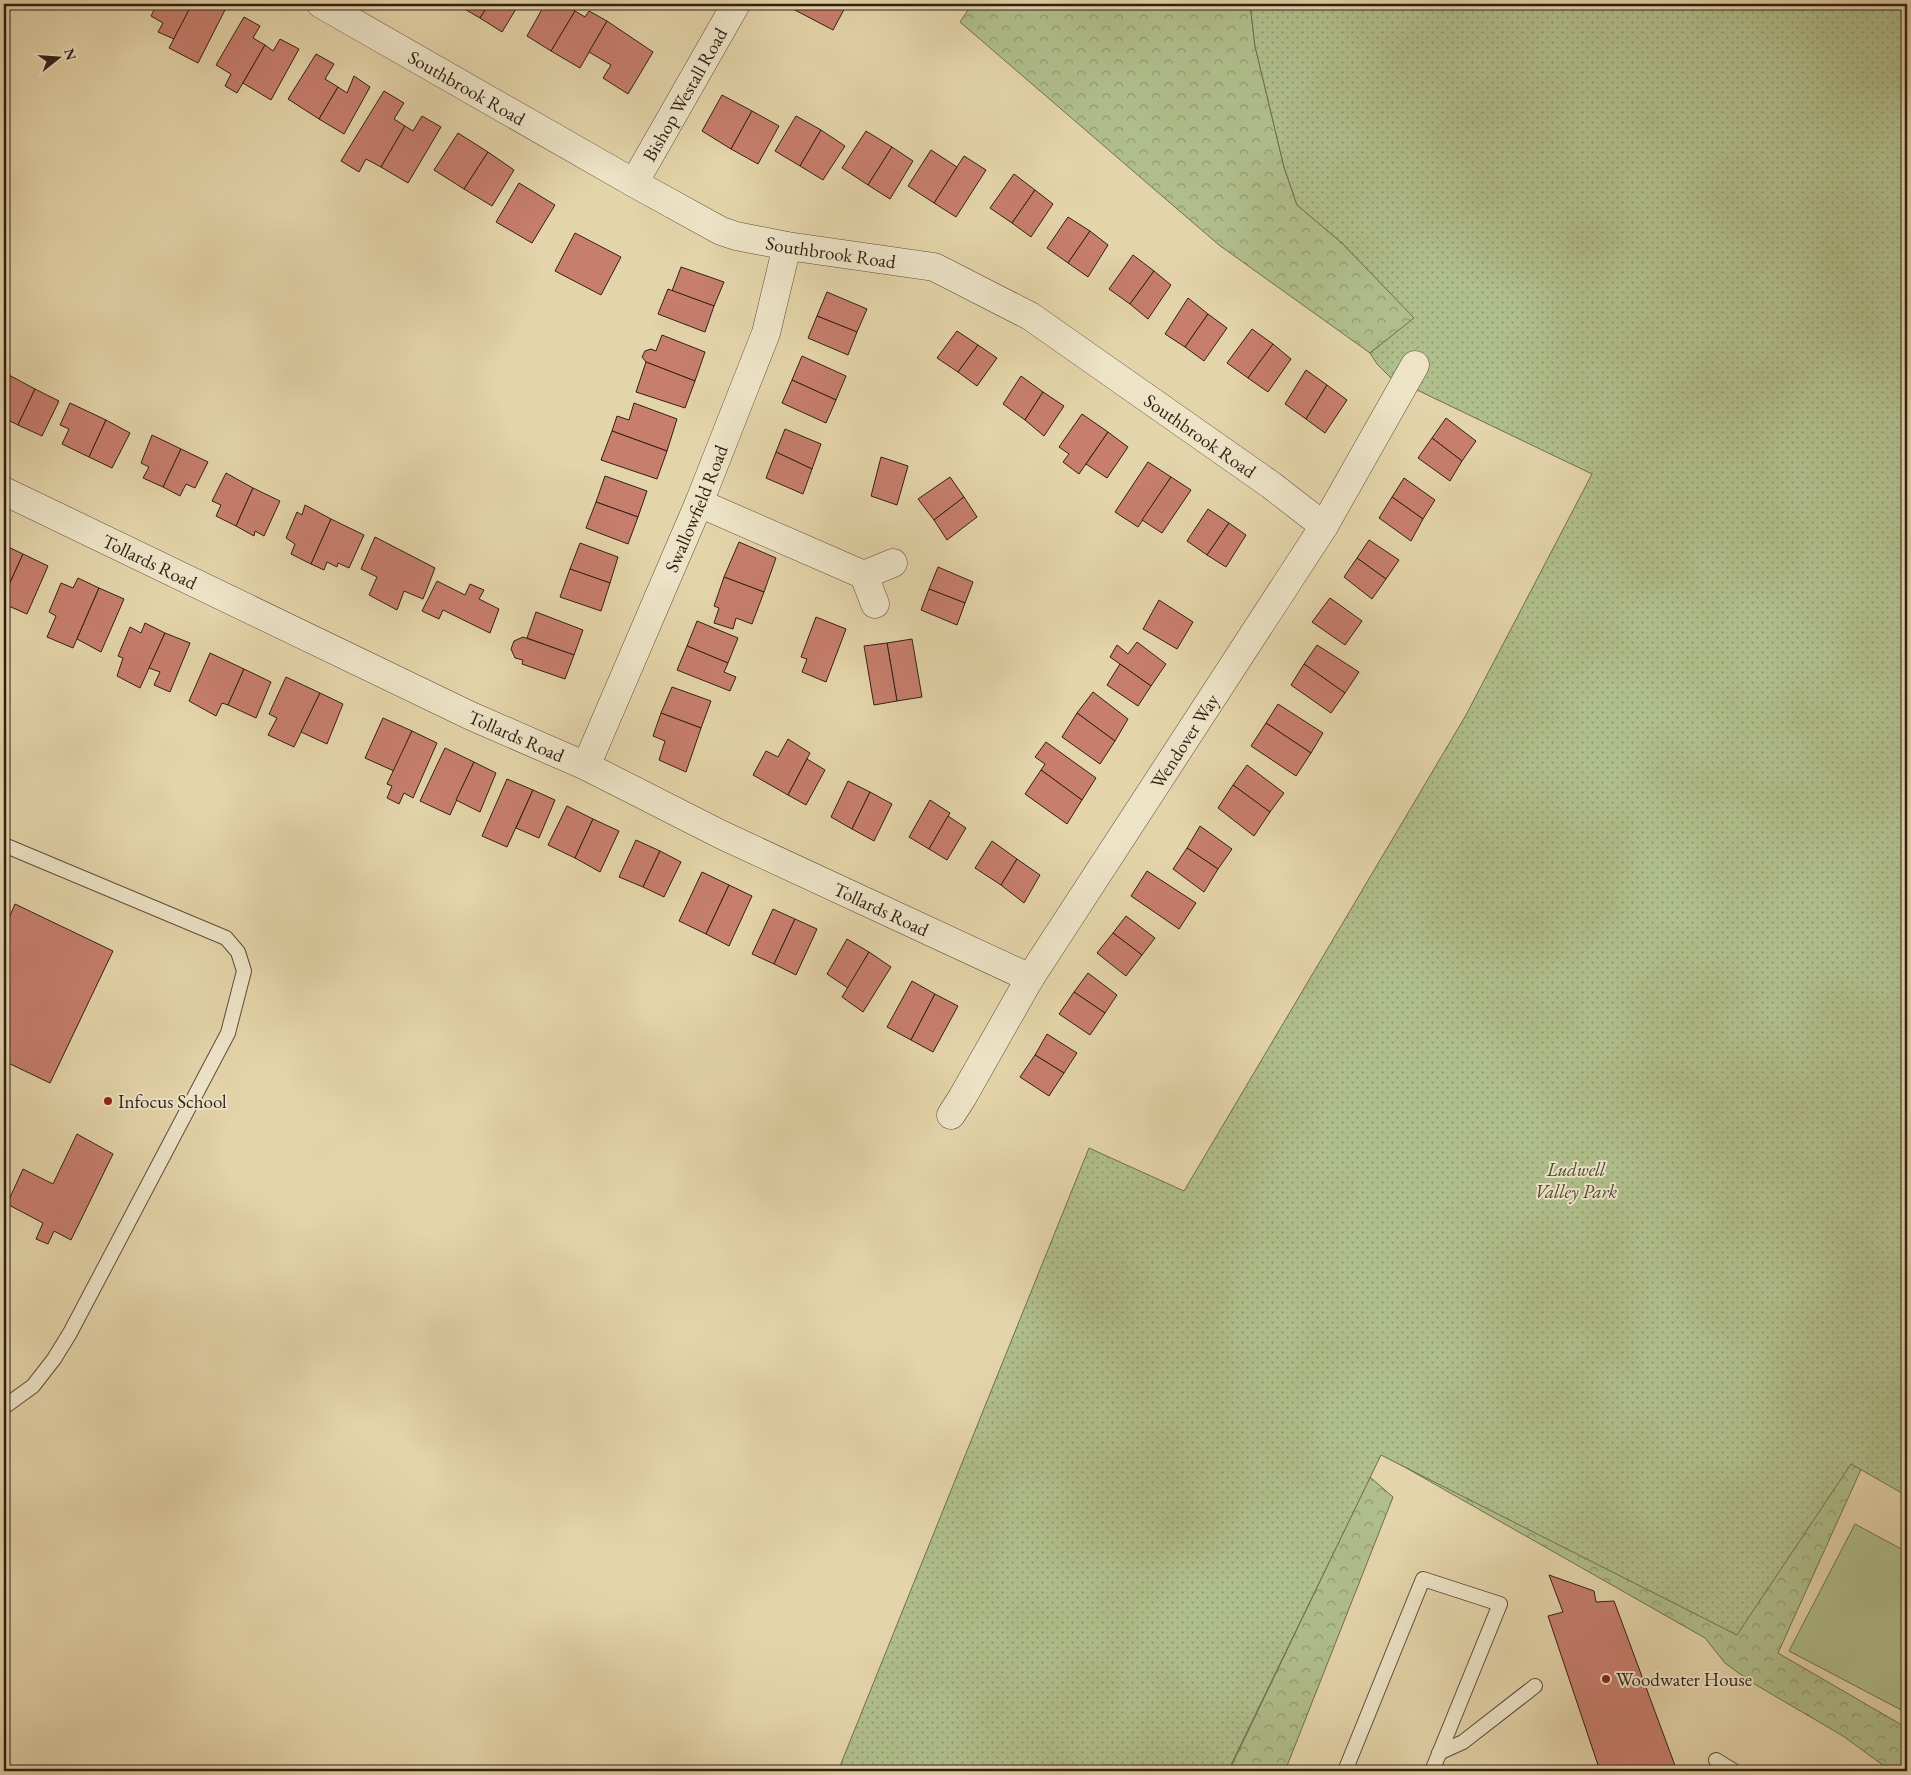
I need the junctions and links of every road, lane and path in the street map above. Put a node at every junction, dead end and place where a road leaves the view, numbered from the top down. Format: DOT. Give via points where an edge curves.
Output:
graph roads {
  1 [pos="321,4"];
  2 [pos="736,4"];
  3 [pos="634,184"];
  4 [pos="787,246"];
  5 [pos="1415,365"];
  6 [pos="4,491"];
  7 [pos="699,503"];
  8 [pos="1324,526"];
  9 [pos="893,563"];
  10 [pos="864,575"];
  11 [pos="875,604"];
  12 [pos="586,766"];
  13 [pos="4,845"];
  14 [pos="1030,978"];
  15 [pos="951,1115"];
  16 [pos="4,1407"];
  17 [pos="1535,1686"];
  18 [pos="1439,1753"];
  19 [pos="1345,1771"];
  20 [pos="1432,1771"];
  21 [pos="1720,1771"];
  22 [pos="1734,1771"];
  1 -- 3 [label="street, Southbrook Road"];
  2 -- 3 [label="street, Bishop Westall Road"];
  3 -- 4 [label="street, Southbrook Road" via="721,231"];
  4 -- 7 [label="street, Swallowfield Road" via="766,333"];
  4 -- 8 [label="street, Southbrook Road" via="934,267 1030,316 1271,485"];
  5 -- 8 [label="street, Wendover Way"];
  6 -- 12 [label="street, Tollards Road" via="471,716"];
  7 -- 10 [label="street"];
  7 -- 12 [label="street, Swallowfield Road"];
  8 -- 14 [label="street, Wendover Way"];
  9 -- 10 [label="street"];
  10 -- 11 [label="street"];
  12 -- 14 [label="street, Tollards Road" via="722,835"];
  13 -- 16 [label="lane" via="226,938 238,952 244,970 228,1032 70,1333 33,1386"];
  14 -- 15 [label="street, Wendover Way"];
  17 -- 18 [label="lane" via="1463,1742"];
  18 -- 19 [label="lane" via="1500,1604 1423,1579"];
  18 -- 20 [label="lane"];
  21 -- 22 [label="lane" via="1716,1760"];
}
